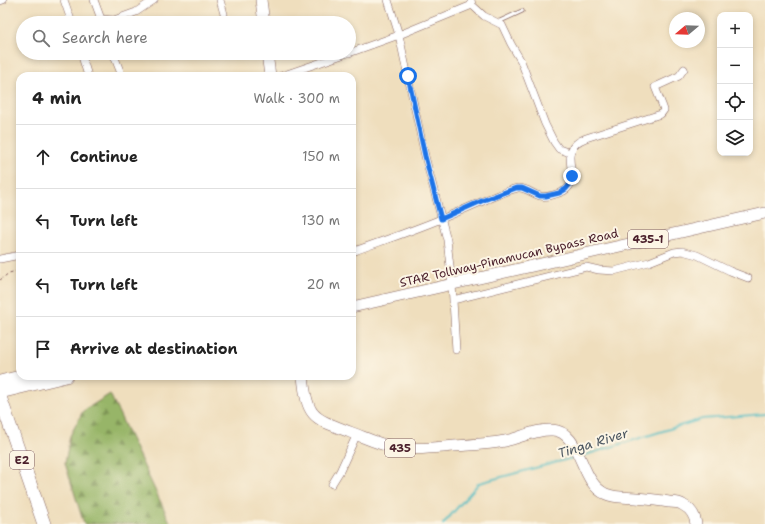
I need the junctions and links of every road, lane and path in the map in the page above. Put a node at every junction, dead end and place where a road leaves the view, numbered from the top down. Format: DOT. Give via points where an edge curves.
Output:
graph roads {
  1 [pos="3,0"];
  2 [pos="64,0"];
  3 [pos="94,0"];
  4 [pos="154,0"];
  5 [pos="220,0"];
  6 [pos="261,0"];
  7 [pos="388,0"];
  8 [pos="0,1"];
  9 [pos="471,2"];
  10 [pos="522,11"];
  11 [pos="224,14"];
  12 [pos="70,16"];
  13 [pos="100,16"];
  14 [pos="125,16"];
  15 [pos="263,16"];
  16 [pos="497,22"];
  17 [pos="399,35"];
  18 [pos="356,50"];
  19 [pos="83,60"];
  20 [pos="116,60"];
  21 [pos="268,60"];
  22 [pos="328,60"];
  23 [pos="684,69"];
  24 [pos="87,72"];
  25 [pos="120,72"];
  26 [pos="269,72"];
  27 [pos="293,72"];
  28 [pos="570,153"];
  29 [pos="765,213"];
  30 [pos="441,219"];
  31 [pos="356,251"];
  32 [pos="16,256"];
  33 [pos="0,259"];
  34 [pos="16,271"];
  35 [pos="748,278"];
  36 [pos="0,280"];
  37 [pos="452,284"];
  38 [pos="453,300"];
  39 [pos="356,306"];
  40 [pos="456,350"];
  41 [pos="16,378"];
  42 [pos="50,380"];
  43 [pos="304,380"];
  44 [pos="0,382"];
  45 [pos="0,392"];
  46 [pos="0,396"];
  47 [pos="0,419"];
  48 [pos="357,434"];
  49 [pos="332,484"];
  50 [pos="37,524"];
  51 [pos="44,524"];
  52 [pos="696,524"];
  1 -- 8 [label="street"];
  2 -- 12 [label="street"];
  3 -- 13 [label="street"];
  4 -- 14 [label="street"];
  5 -- 11 [label="street"];
  6 -- 15 [label="main road"];
  7 -- 17 [label="street"];
  9 -- 16 [label="street" via="484,16"];
  9 -- 17 [label="street"];
  10 -- 16 [label="lane"];
  16 -- 28 [label="street" via="502,25 510,44 519,56 554,142 559,149"];
  17 -- 18 [label="street"];
  17 -- 30 [label="street"];
  19 -- 24 [label="street"];
  20 -- 25 [label="street"];
  21 -- 26 [label="main road"];
  22 -- 27 [label="street"];
  23 -- 28 [label="street" via="679,76 655,87 664,110 661,114 580,140 575,143"];
  28 -- 30 [label="street" via="570,184 559,193 540,196 516,188"];
  29 -- 37 [label="main road, STAR Tollway-Pinamucan Bypass Road / 435-1"];
  30 -- 31 [label="street"];
  30 -- 37 [label="street" via="447,240"];
  32 -- 33 [label="street"];
  34 -- 36 [label="path"];
  35 -- 38 [label="street" via="697,254 682,251 624,269 605,272 586,266"];
  37 -- 38 [label="street"];
  37 -- 39 [label="main road, STAR Tollway-Pinamucan Bypass Road / 435-1"];
  38 -- 40 [label="street"];
  41 -- 44 [label="highway"];
  42 -- 45 [label="highway"];
  43 -- 48 [label="main road, 435" via="306,399 315,417"];
  46 -- 51 [label="highway, E2"];
  47 -- 50 [label="highway, E2"];
  48 -- 49 [label="street"];
  48 -- 52 [label="main road, 435" via="392,446 423,449 492,443 554,430 567,436 598,490 614,496 682,504 692,511"];
}
